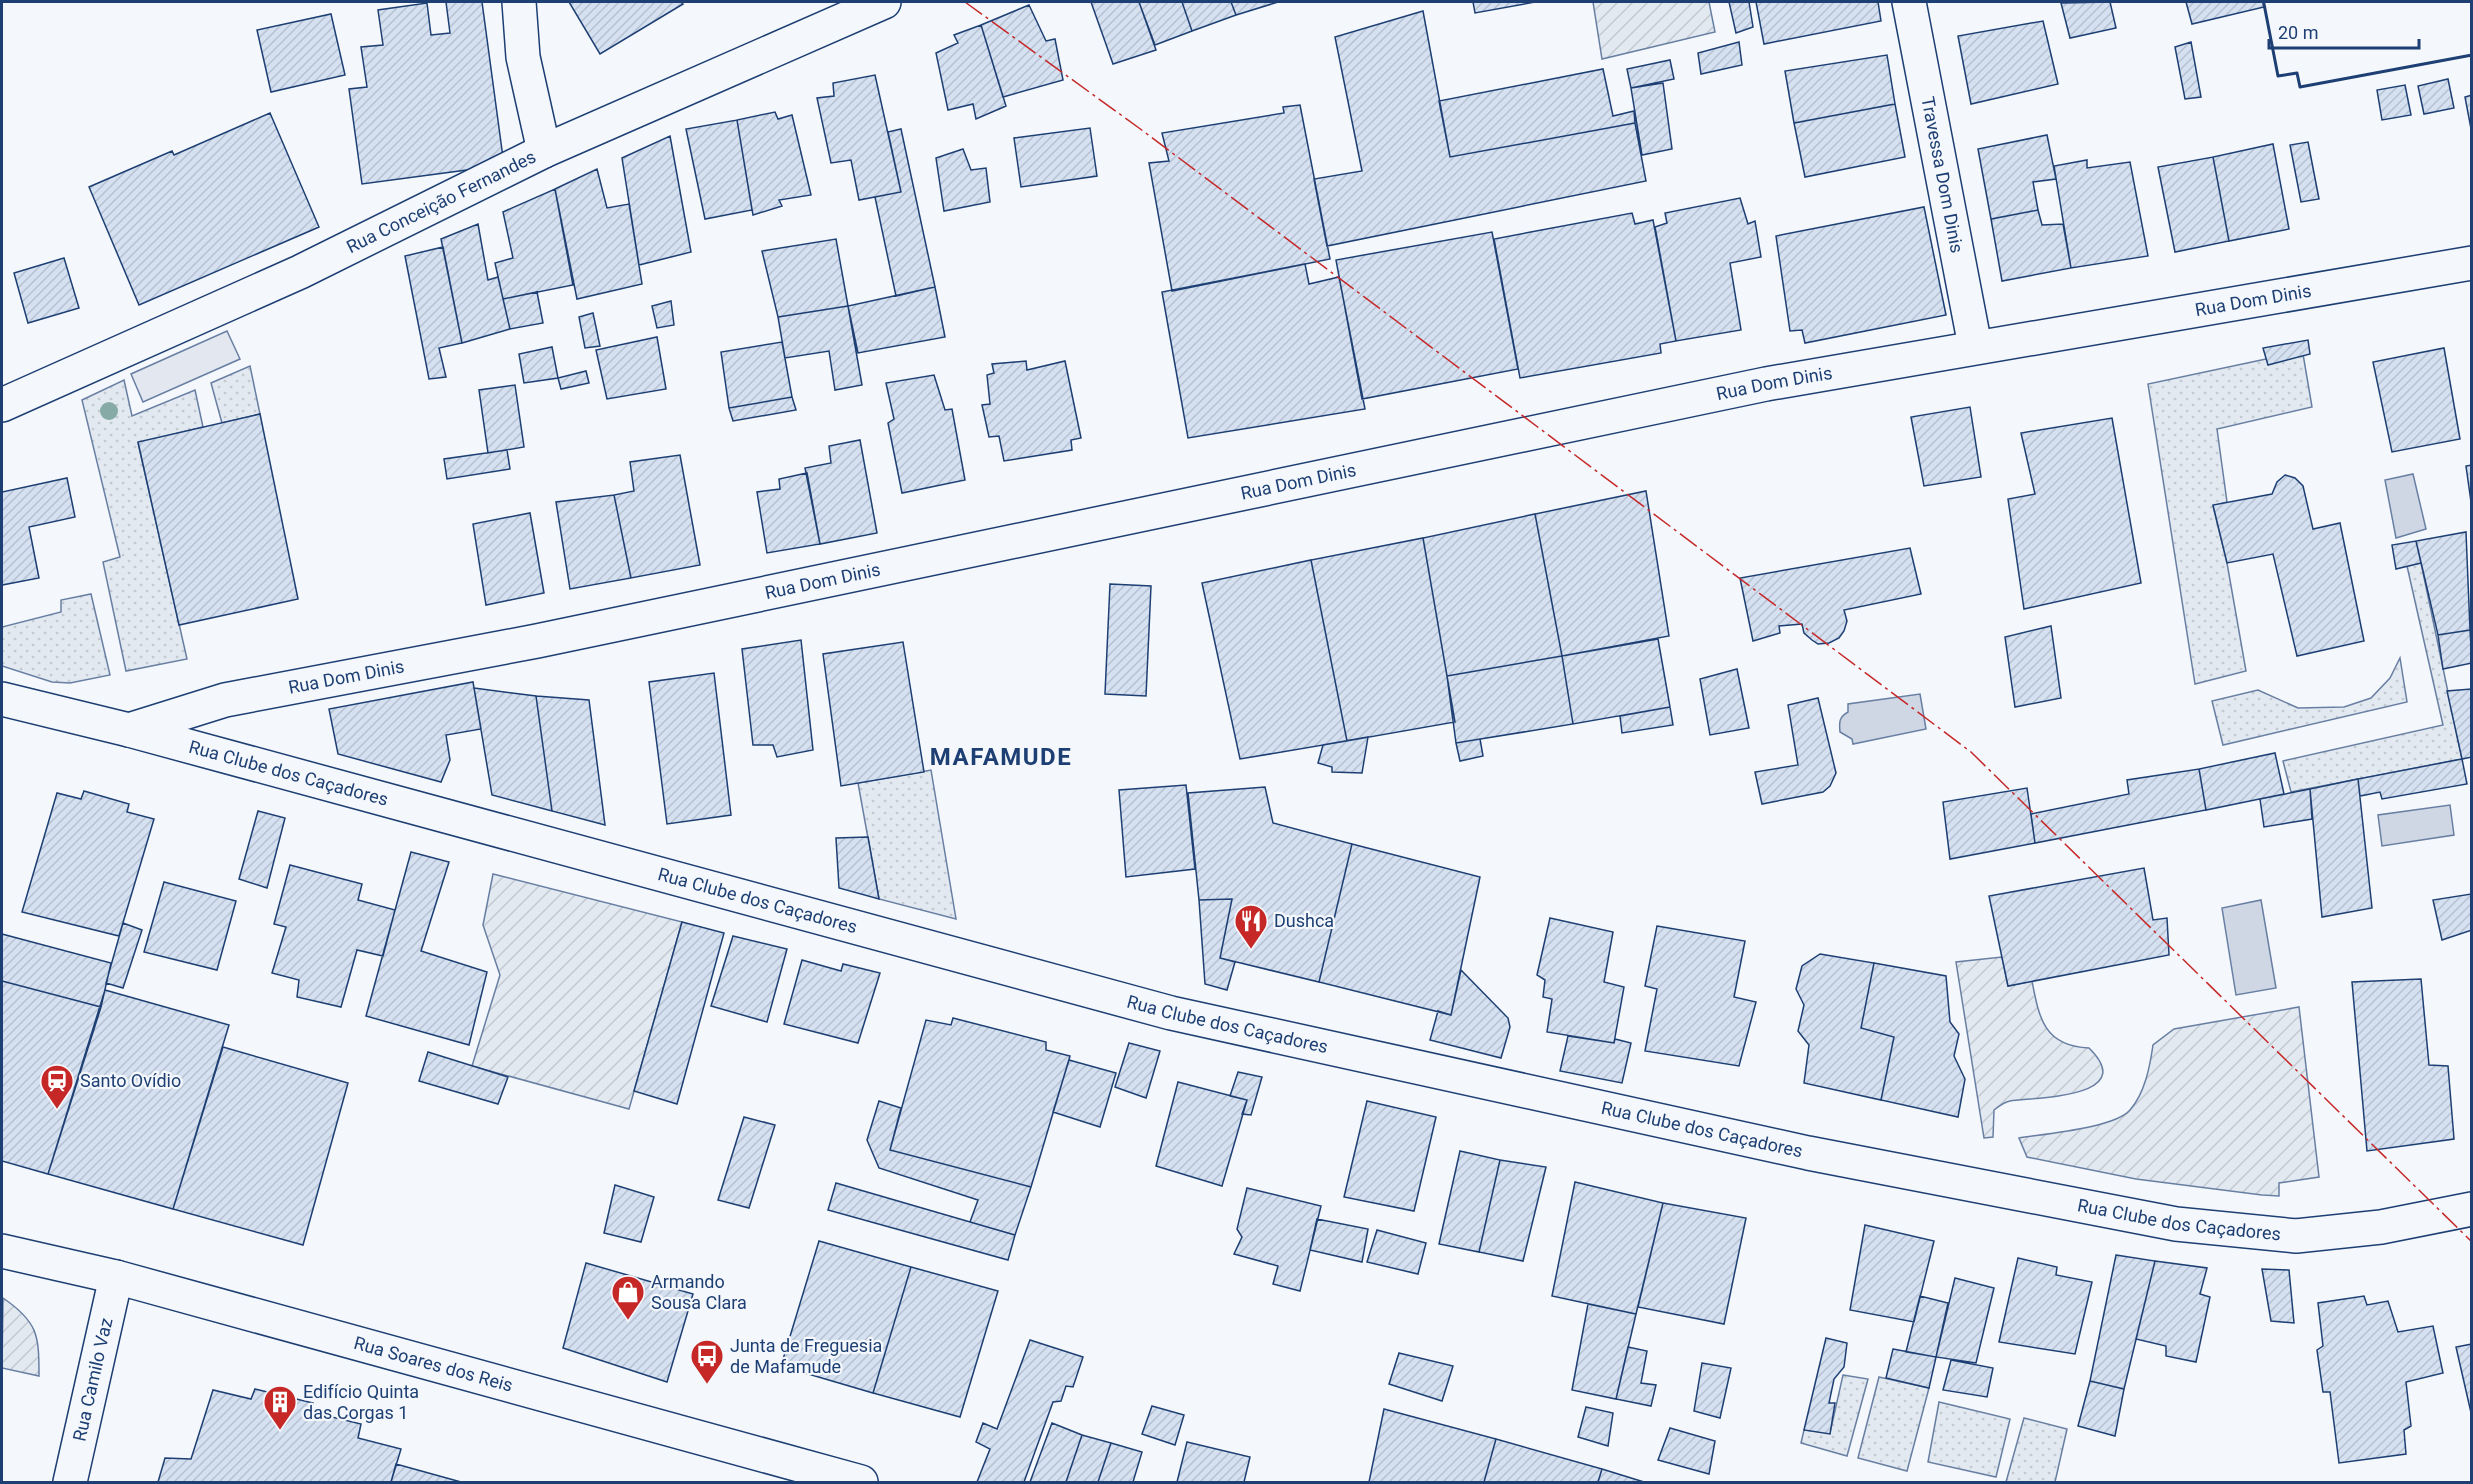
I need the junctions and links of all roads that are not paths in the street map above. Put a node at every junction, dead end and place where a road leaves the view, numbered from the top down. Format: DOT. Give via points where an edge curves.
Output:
graph roads {
  1 [pos="519,2"];
  2 [pos="884,2"];
  3 [pos="1909,2"];
  4 [pos="544,152"];
  5 [pos="2472,263"];
  6 [pos="1974,346"];
  7 [pos="2,405"];
  8 [pos="2,699"];
  9 [pos="129,730"];
  10 [pos="2472,1209"];
  11 [pos="2,1251"];
  12 [pos="116,1277"];
  13 [pos="70,1482"];
  14 [pos="861,1482"];
  1 -- 4 [label="street" via="523,57"];
  2 -- 4 [label="street, Rua Conceição Fernandes"];
  3 -- 6 [label="street, Travessa Dom Dinis"];
  4 -- 7 [label="street, Rua Conceição Fernandes" via="300,272"];
  5 -- 6 [label="street, Rua Dom Dinis"];
  6 -- 9 [label="street, Rua Dom Dinis" via="1766,384 560,636 225,700"];
  8 -- 9 [label="street, Rua Clube dos Caçadores"];
  9 -- 10 [label="street, Rua Clube dos Caçadores" via="1171,1013 1808,1153 2176,1224 2296,1236 2381,1227"];
  11 -- 12 [label="street, Rua Soares dos Reis"];
  12 -- 13 [label="street, Rua Camilo Vaz"];
  12 -- 14 [label="street, Rua Soares dos Reis"];
}
